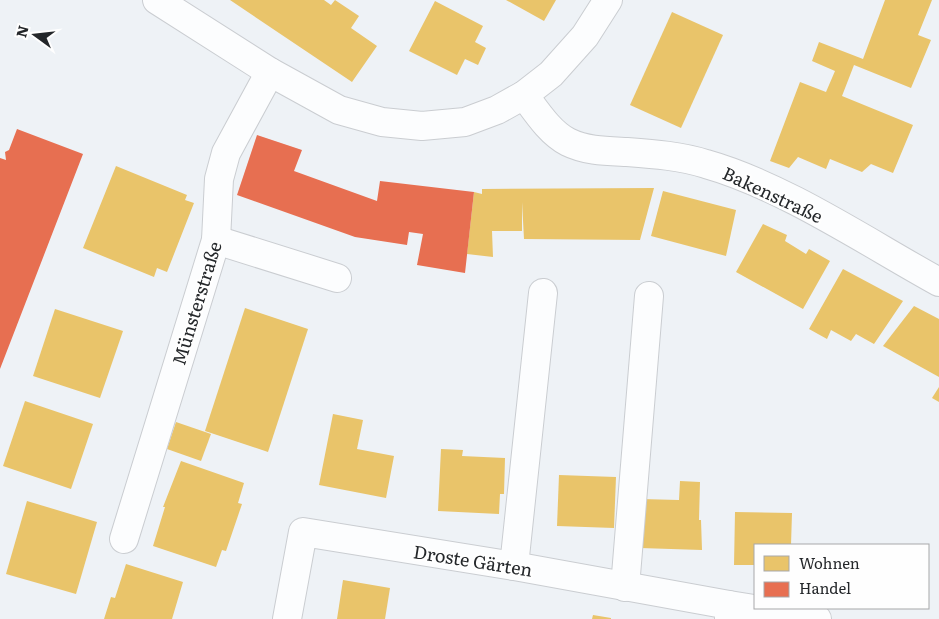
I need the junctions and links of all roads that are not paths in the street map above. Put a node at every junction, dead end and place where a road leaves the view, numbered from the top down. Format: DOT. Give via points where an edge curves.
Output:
graph roads {
  1 [pos="157,0"];
  2 [pos="608,0"];
  3 [pos="270,72"];
  4 [pos="524,95"];
  5 [pos="216,240"];
  6 [pos="337,278"];
  7 [pos="939,282"];
  8 [pos="543,293"];
  9 [pos="649,296"];
  10 [pos="124,539"];
  11 [pos="514,566"];
  12 [pos="625,587"];
  13 [pos="729,612"];
  14 [pos="286,619"];
  15 [pos="817,619"];
  1 -- 3 [label="street"];
  2 -- 4 [label="street" via="586,36 551,74"];
  3 -- 4 [label="street" via="339,110 382,122 422,126 465,122"];
  3 -- 5 [label="street, Münsterstraße" via="226,153 219,179"];
  4 -- 7 [label="street, Bakenstraße" via="545,122 567,142 588,149 665,155 706,163 744,177 798,203"];
  5 -- 6 [label="street"];
  5 -- 10 [label="street, Münsterstraße"];
  8 -- 11 [label="street"];
  9 -- 12 [label="street"];
  11 -- 12 [label="street, Droste Gärten"];
  11 -- 14 [label="street, Droste Gärten" via="303,532"];
  12 -- 13 [label="street, Droste Gärten"];
  13 -- 15 [label="street, Droste Gärten"];
}
